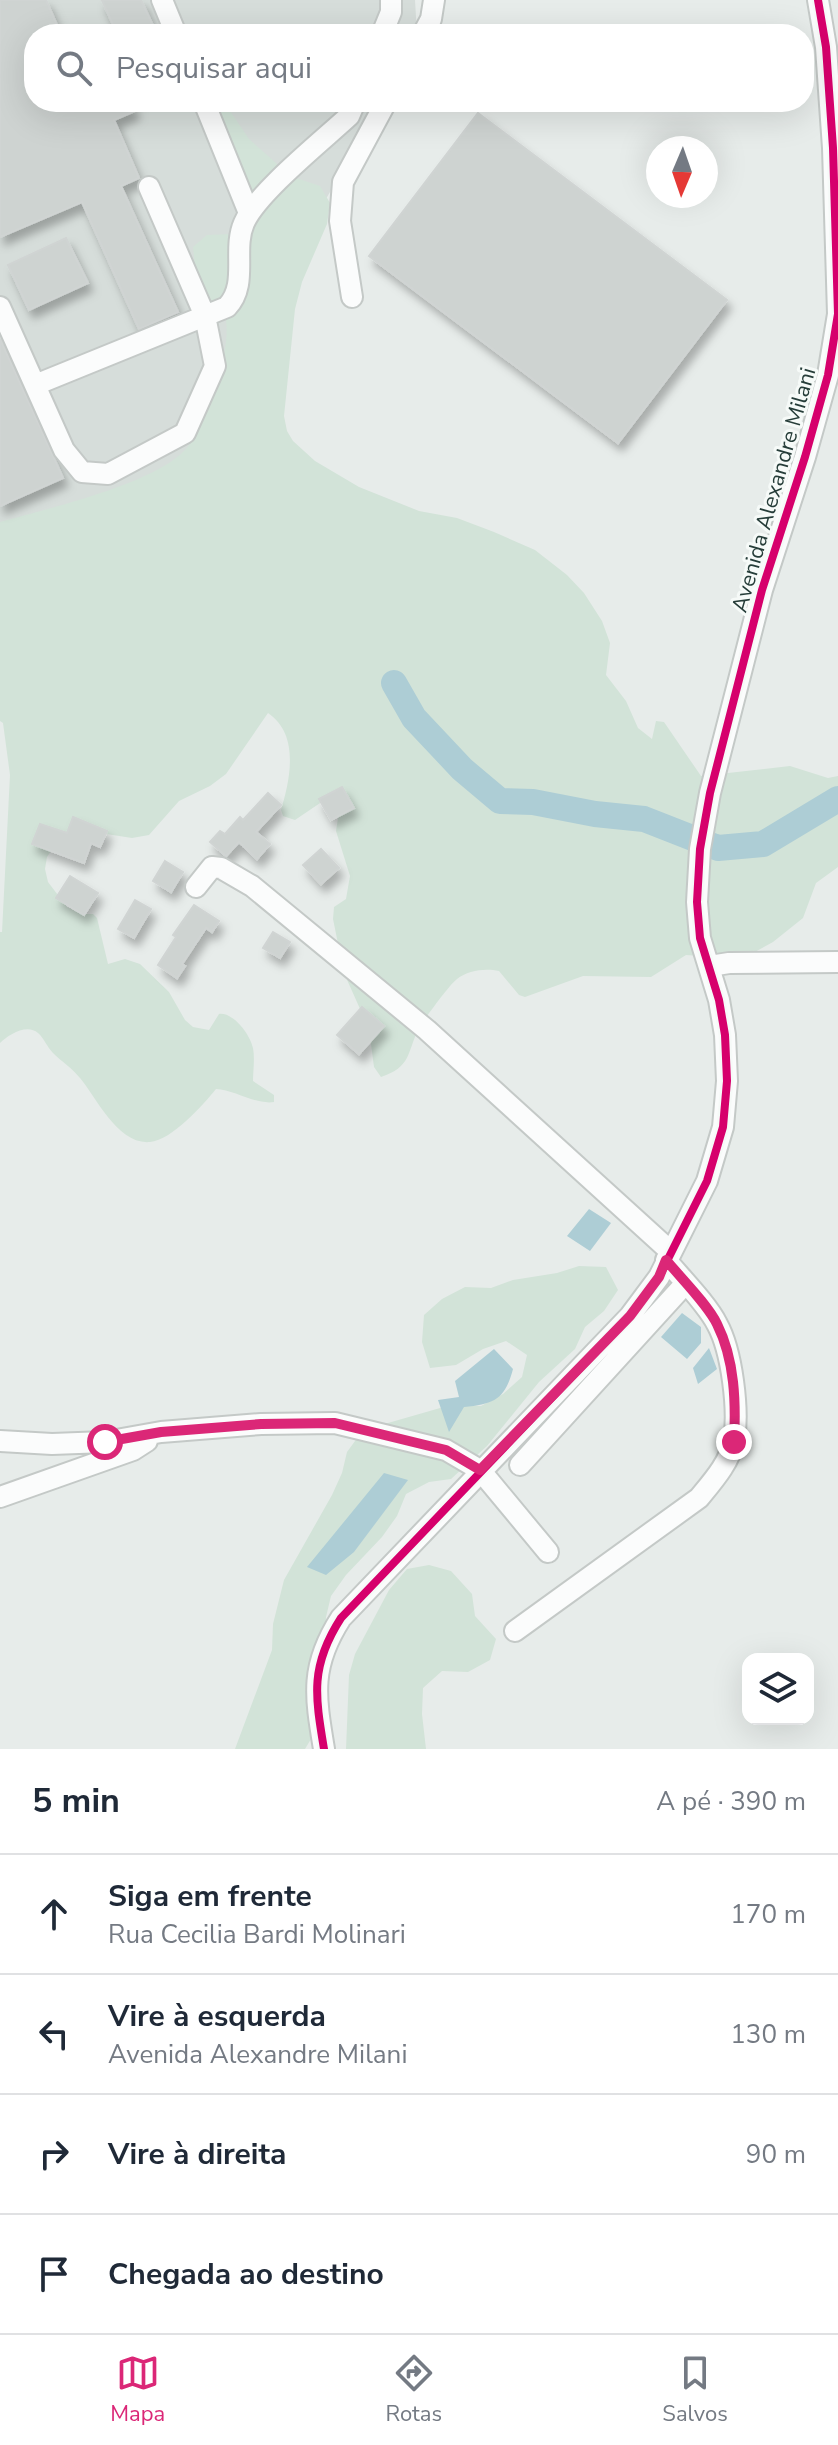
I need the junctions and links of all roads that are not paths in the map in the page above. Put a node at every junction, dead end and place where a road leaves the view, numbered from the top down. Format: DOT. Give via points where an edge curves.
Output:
graph roads {
  1 [pos="162,0"];
  2 [pos="391,0"];
  3 [pos="434,0"];
  4 [pos="818,0"];
  5 [pos="172,24"];
  6 [pos="386,24"];
  7 [pos="428,24"];
  8 [pos="832,49"];
  9 [pos="208,112"];
  10 [pos="351,112"];
  11 [pos="381,112"];
  12 [pos="149,187"];
  13 [pos="249,213"];
  14 [pos="352,297"];
  15 [pos="0,307"];
  16 [pos="838,314"];
  17 [pos="205,316"];
  18 [pos="35,385"];
  19 [pos="196,887"];
  20 [pos="838,962"];
  21 [pos="710,966"];
  22 [pos="668,1256"];
  23 [pos="685,1284"];
  24 [pos="161,1432"];
  25 [pos="0,1441"];
  26 [pos="520,1465"];
  27 [pos="480,1470"];
  28 [pos="0,1497"];
  29 [pos="548,1552"];
  30 [pos="515,1631"];
  31 [pos="324,1749"];
  1 -- 5 [label="street"];
  2 -- 6 [label="street"];
  3 -- 7 [label="street"];
  4 -- 8 [label="street, Avenida Alexandre Milani"];
  8 -- 16 [label="street, Avenida Alexandre Milani"];
  9 -- 13 [label="street"];
  10 -- 13 [label="street"];
  11 -- 14 [label="street" via="343,182 340,221"];
  12 -- 17 [label="street"];
  13 -- 17 [label="street" via="242,226 235,299"];
  15 -- 18 [label="street"];
  16 -- 21 [label="street, Avenida Alexandre Milani" via="828,375 762,590 710,793 697,902 700,938"];
  17 -- 18 [label="street"];
  17 -- 18 [label="street" via="215,366 185,433 108,474 82,472 64,450"];
  19 -- 22 [label="street" via="212,867 252,886 427,1030"];
  20 -- 21 [label="street"];
  21 -- 22 [label="street, Avenida Alexandre Milani" via="725,1035 723,1127 707,1181"];
  22 -- 23 [label="street"];
  22 -- 27 [label="street, Avenida Alexandre Milani" via="630,1316"];
  23 -- 26 [label="street"];
  23 -- 30 [label="street" via="717,1324 731,1367 734,1442 718,1476 699,1498"];
  24 -- 25 [label="street" via="105,1442"];
  24 -- 27 [label="street" via="335,1423 446,1450"];
  24 -- 28 [label="street" via="133,1450"];
  27 -- 29 [label="street"];
  27 -- 31 [label="street, Avenida Alexandre Milani" via="328,1638 318,1664 317,1691"];
}
